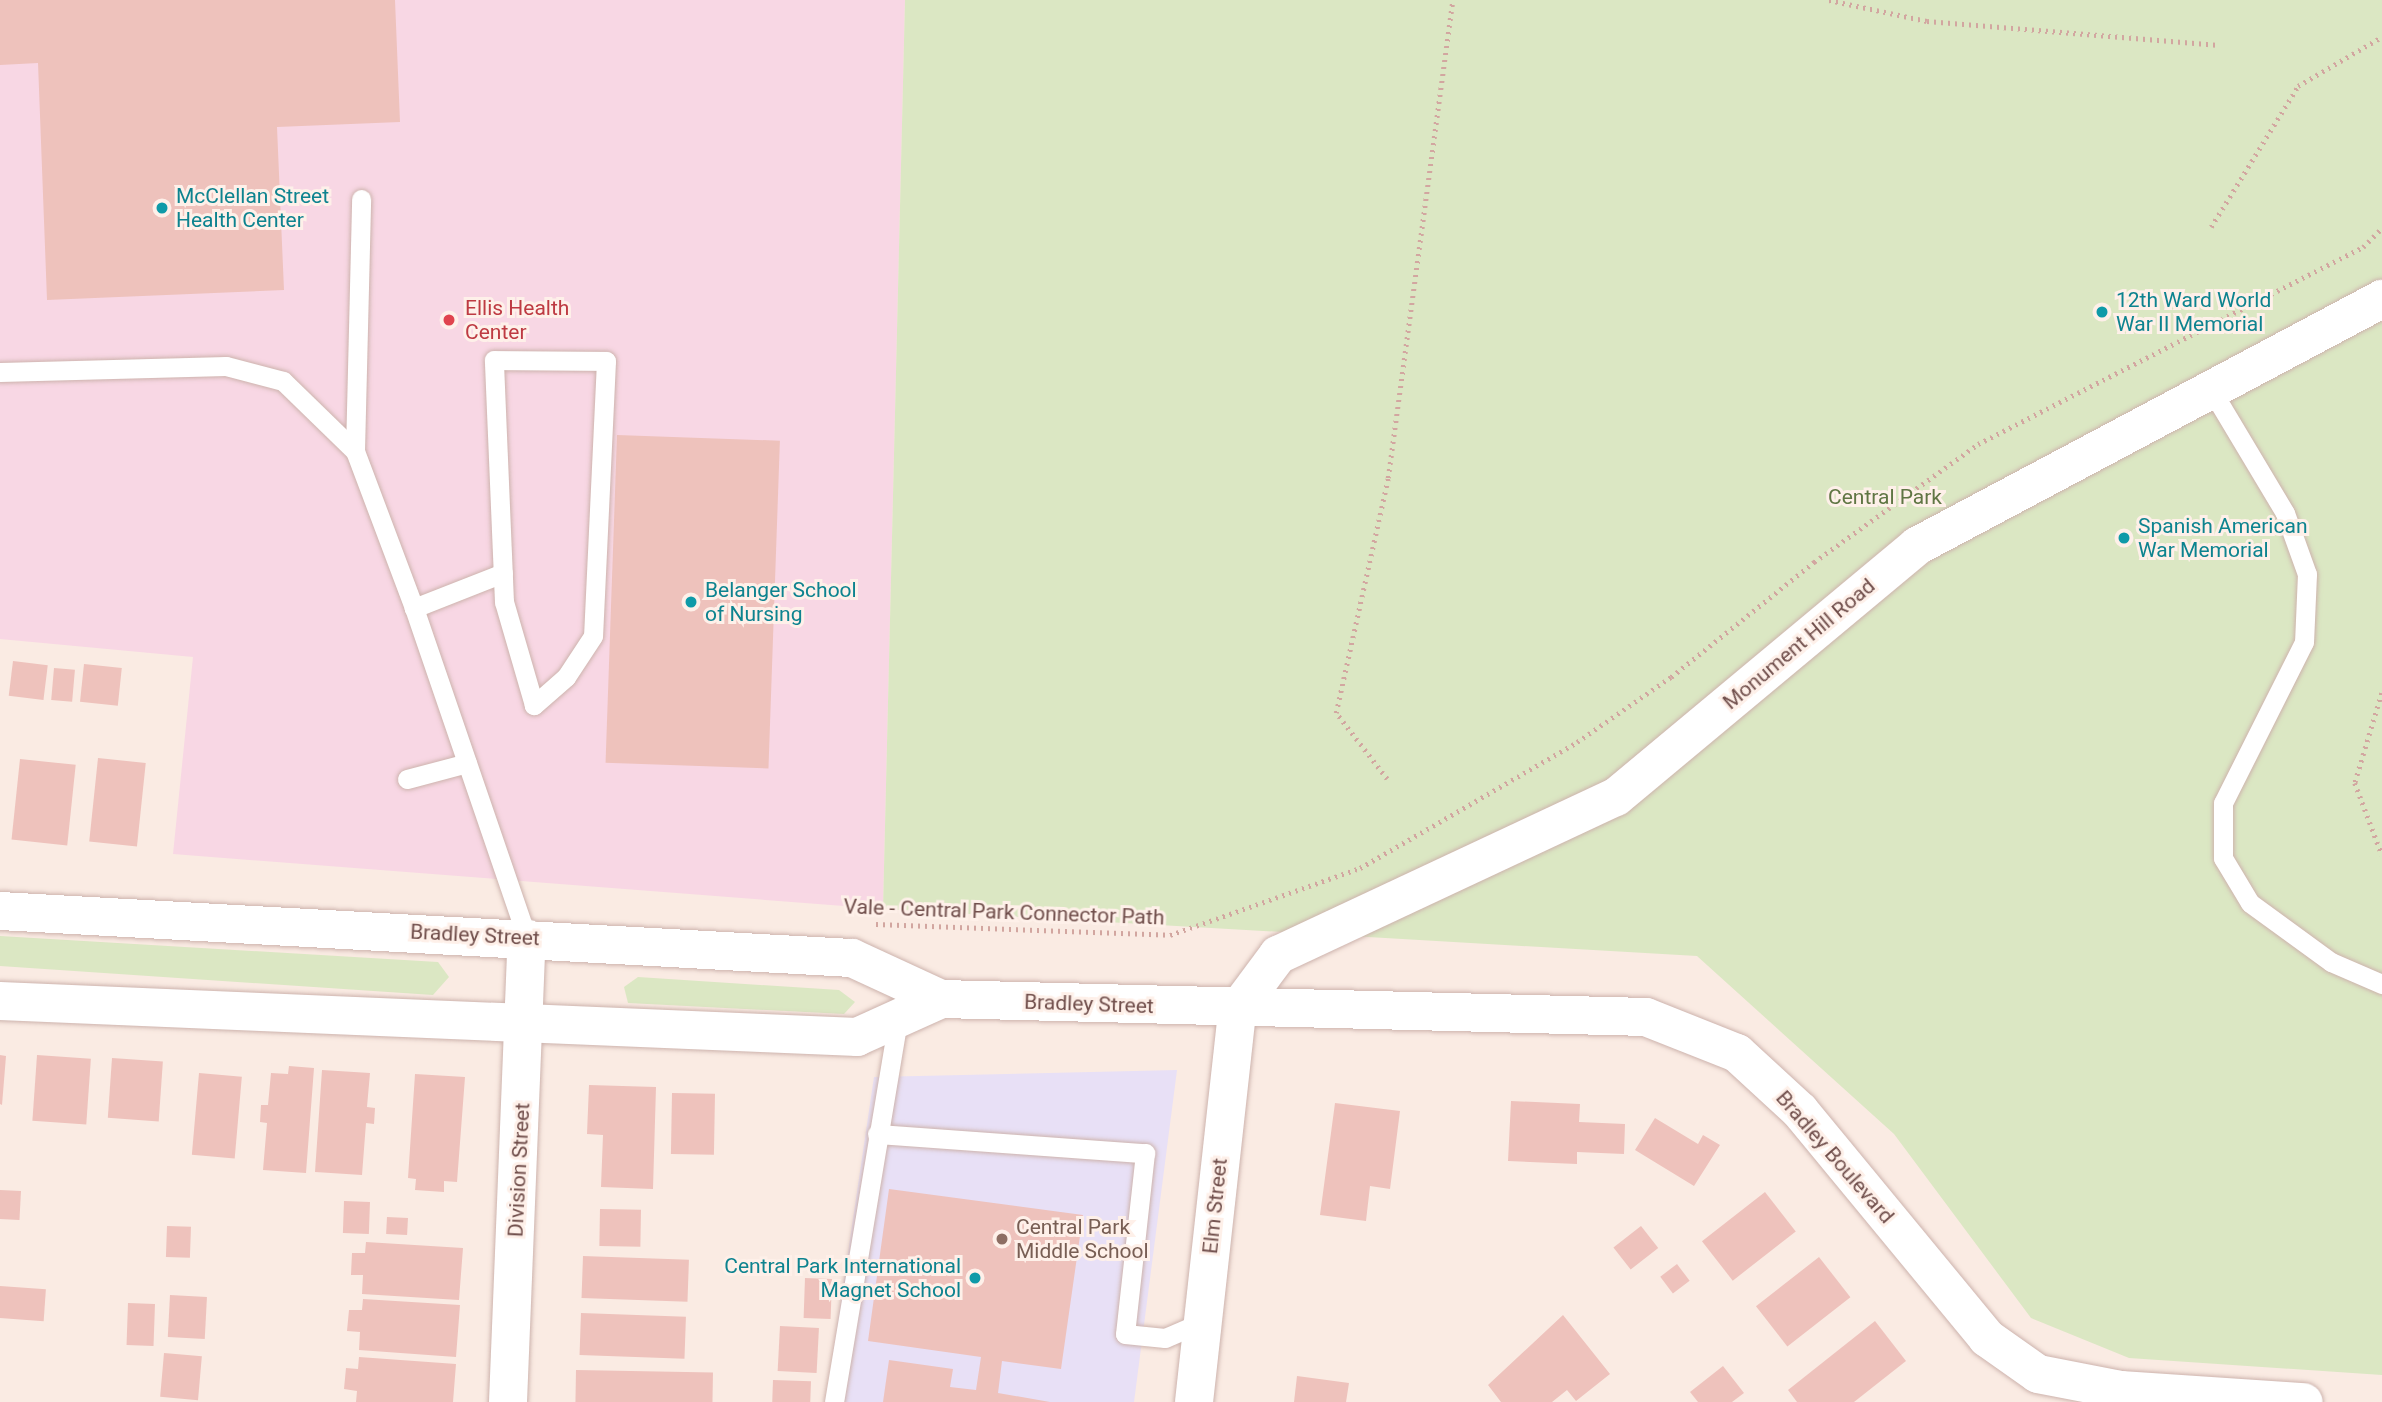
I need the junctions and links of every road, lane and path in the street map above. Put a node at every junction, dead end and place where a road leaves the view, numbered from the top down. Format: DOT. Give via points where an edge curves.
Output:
graph roads {
  1 [pos="1452,0"];
  2 [pos="1829,0"];
  3 [pos="2382,37"];
  4 [pos="2216,46"];
  5 [pos="361,199"];
  6 [pos="2211,227"];
  7 [pos="2382,228"];
  8 [pos="2382,299"];
  9 [pos="0,372"];
  10 [pos="2212,391"];
  11 [pos="355,451"];
  12 [pos="503,573"];
  13 [pos="414,608"];
  14 [pos="2382,693"];
  15 [pos="467,763"];
  16 [pos="407,779"];
  17 [pos="1387,779"];
  18 [pos="2382,855"];
  19 [pos="0,911"];
  20 [pos="865,924"];
  21 [pos="527,938"];
  22 [pos="2382,984"];
  23 [pos="941,999"];
  24 [pos="0,1001"];
  25 [pos="1237,1010"];
  26 [pos="898,1019"];
  27 [pos="526,1022"];
  28 [pos="877,1134"];
  29 [pos="1202,1322"];
  30 [pos="508,1402"];
  31 [pos="834,1402"];
  32 [pos="1194,1402"];
  33 [pos="2304,1402"];
  1 -- 17 [label="path" via="1388,478 1336,713"];
  2 -- 4 [label="path" via="1927,21"];
  3 -- 6 [label="path" via="2298,86"];
  5 -- 11 [label="lane"];
  7 -- 20 [label="path, Vale - Central Park Connector Path" via="2364,247 1978,444 1814,562 1671,677 1577,742 1360,868 1170,934"];
  8 -- 10 [label="street, Monument Hill Road"];
  9 -- 11 [label="lane" via="226,366 283,381"];
  10 -- 22 [label="lane" via="2285,513 2307,574 2304,642 2224,803 2223,858 2250,903 2331,962"];
  10 -- 25 [label="street, Monument Hill Road" via="1917,546 1616,797 1278,955"];
  11 -- 13 [label="lane"];
  12 -- 12 [label="lane" via="504,601 534,705 566,677 593,636 606,361 494,360"];
  12 -- 13 [label="lane"];
  13 -- 15 [label="lane"];
  14 -- 18 [label="path" via="2355,783"];
  15 -- 16 [label="lane"];
  15 -- 21 [label="lane"];
  19 -- 21 [label="street, Bradley Street"];
  21 -- 23 [label="street, Bradley Street" via="852,958"];
  21 -- 27 [label="street, Division Street"];
  23 -- 25 [label="street, Bradley Street"];
  23 -- 26 [label="street, Bradley Street"];
  24 -- 27 [label="street, Bradley Street"];
  25 -- 29 [label="street, Elm Street"];
  25 -- 33 [label="street, Bradley Boulevard" via="1646,1017 1737,1053 1782,1094 1987,1338 2038,1374 2121,1390"];
  26 -- 27 [label="street, Bradley Street" via="857,1037"];
  26 -- 28 [label="lane"];
  27 -- 30 [label="street, Division Street"];
  28 -- 29 [label="lane" via="1145,1153 1125,1334 1165,1338"];
  28 -- 31 [label="lane"];
  29 -- 32 [label="street, Elm Street"];
}
